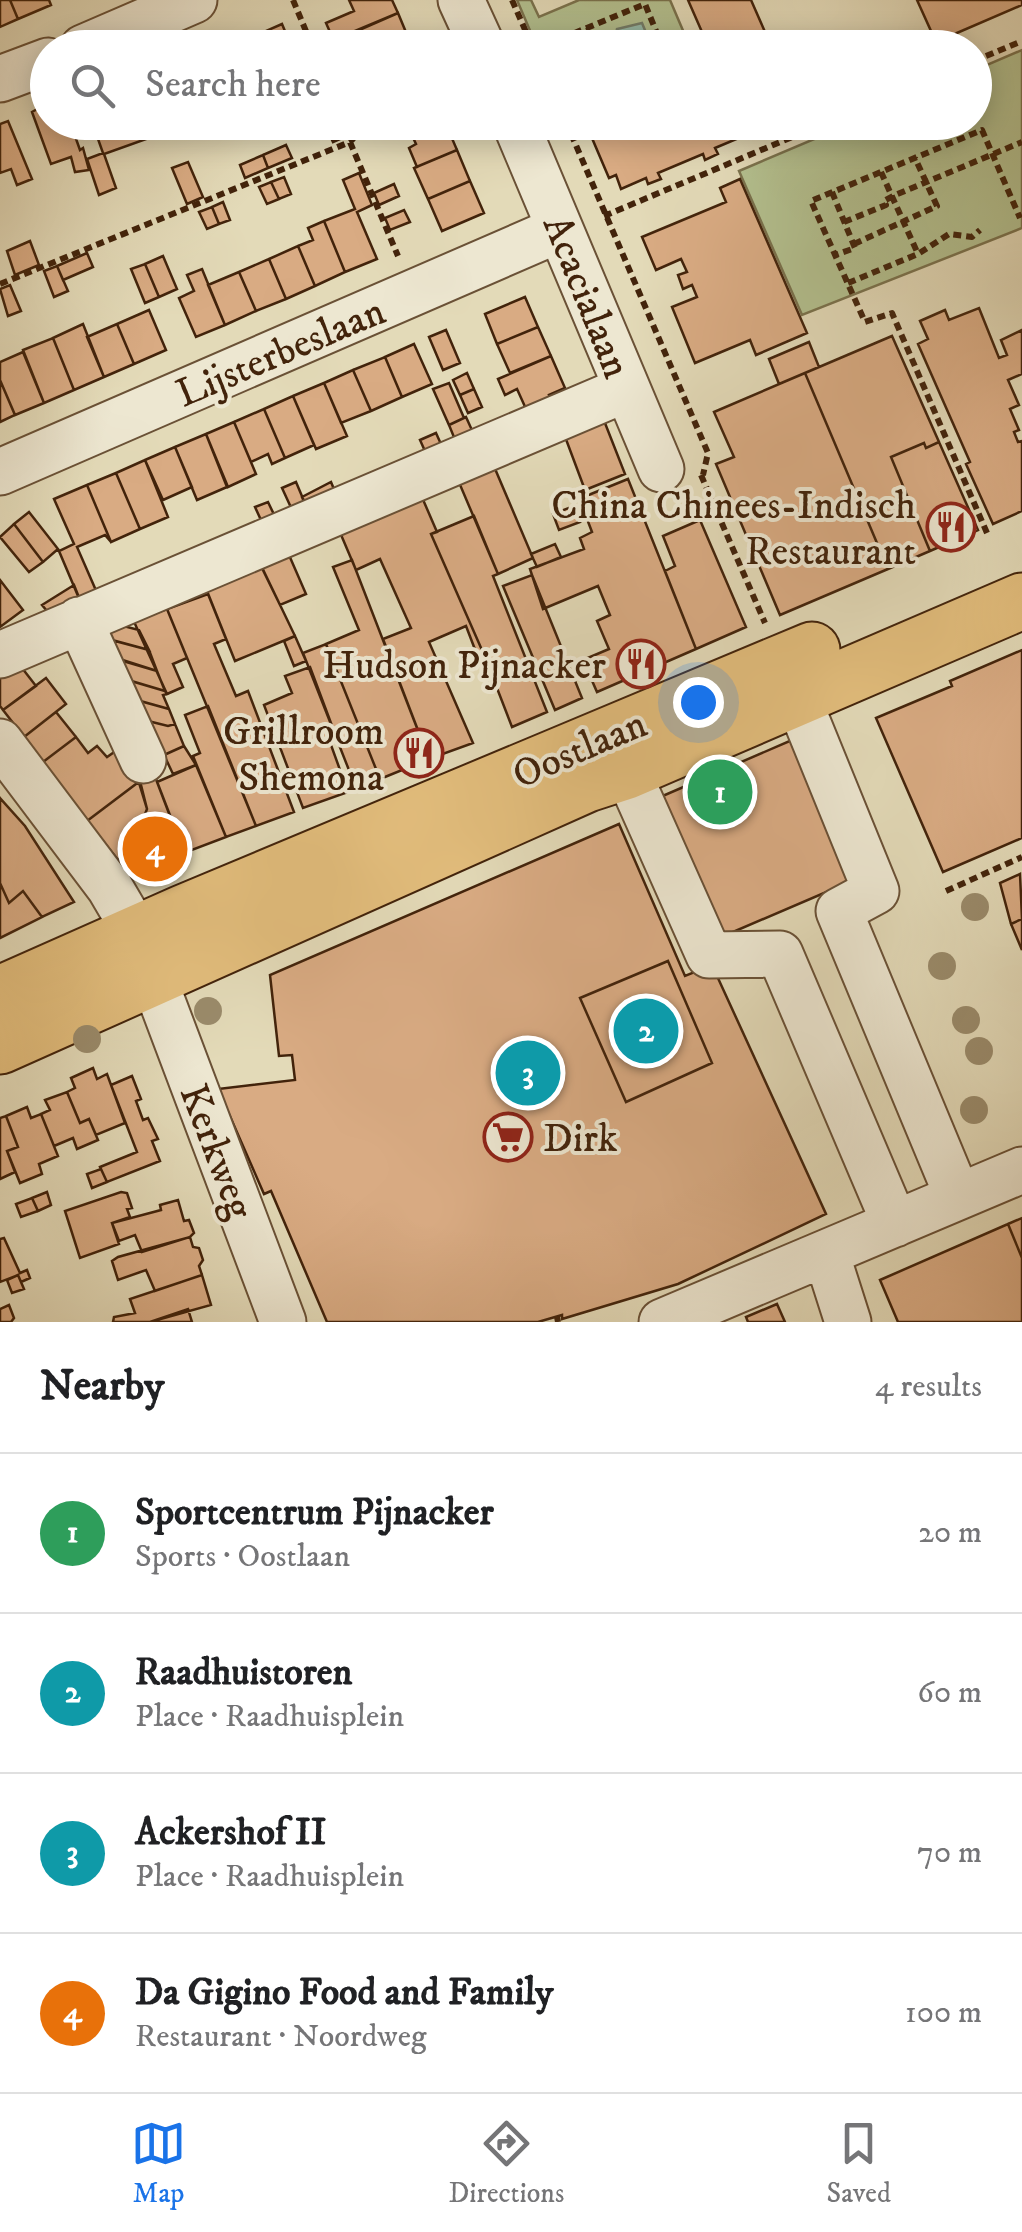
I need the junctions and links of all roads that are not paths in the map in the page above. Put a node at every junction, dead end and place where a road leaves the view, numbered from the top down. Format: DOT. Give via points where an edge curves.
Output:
graph roads {
  1 [pos="194,0"];
  2 [pos="461,0"];
  3 [pos="125,30"];
  4 [pos="474,30"];
  5 [pos="30,68"];
  6 [pos="0,79"];
  7 [pos="523,140"];
  8 [pos="560,229"];
  9 [pos="626,389"];
  10 [pos="0,472"];
  11 [pos="682,472"];
  12 [pos="1004,548"];
  13 [pos="1022,601"];
  14 [pos="79,620"];
  15 [pos="0,655"];
  16 [pos="789,680"];
  17 [pos="0,742"];
  18 [pos="143,760"];
  19 [pos="627,772"];
  20 [pos="846,928"];
  21 [pos="780,954"];
  22 [pos="145,957"];
  23 [pos="0,994"];
  24 [pos="0,1046"];
  25 [pos="1022,1170"];
  26 [pos="958,1198"];
  27 [pos="895,1224"];
  28 [pos="826,1253"];
  29 [pos="283,1322"];
  30 [pos="662,1322"];
  31 [pos="848,1322"];
  1 -- 3 [label="street"];
  2 -- 4 [label="street"];
  5 -- 6 [label="street"];
  7 -- 8 [label="street, Acacialaan"];
  8 -- 9 [label="street, Acacialaan"];
  8 -- 10 [label="street, Lijsterbeslaan"];
  9 -- 11 [label="street, Acacialaan"];
  9 -- 14 [label="street"];
  12 -- 16 [label="main road, Oostlaan"];
  13 -- 16 [label="main road, Oostlaan"];
  14 -- 15 [label="street"];
  14 -- 18 [label="street"];
  16 -- 19 [label="main road, Oostlaan"];
  16 -- 20 [label="street" via="876,891 840,912"];
  16 -- 22 [label="main road, Oostlaan"];
  17 -- 22 [label="street, Kerkweg" via="110,888"];
  19 -- 21 [label="street" via="709,954"];
  19 -- 22 [label="main road, Oostlaan"];
  20 -- 21 [label="street"];
  20 -- 26 [label="street"];
  21 -- 27 [label="street"];
  22 -- 23 [label="main road"];
  22 -- 24 [label="main road"];
  22 -- 29 [label="street, Kerkweg"];
  25 -- 26 [label="street"];
  26 -- 27 [label="street"];
  27 -- 28 [label="street"];
  28 -- 30 [label="street"];
  28 -- 31 [label="street"];
}
